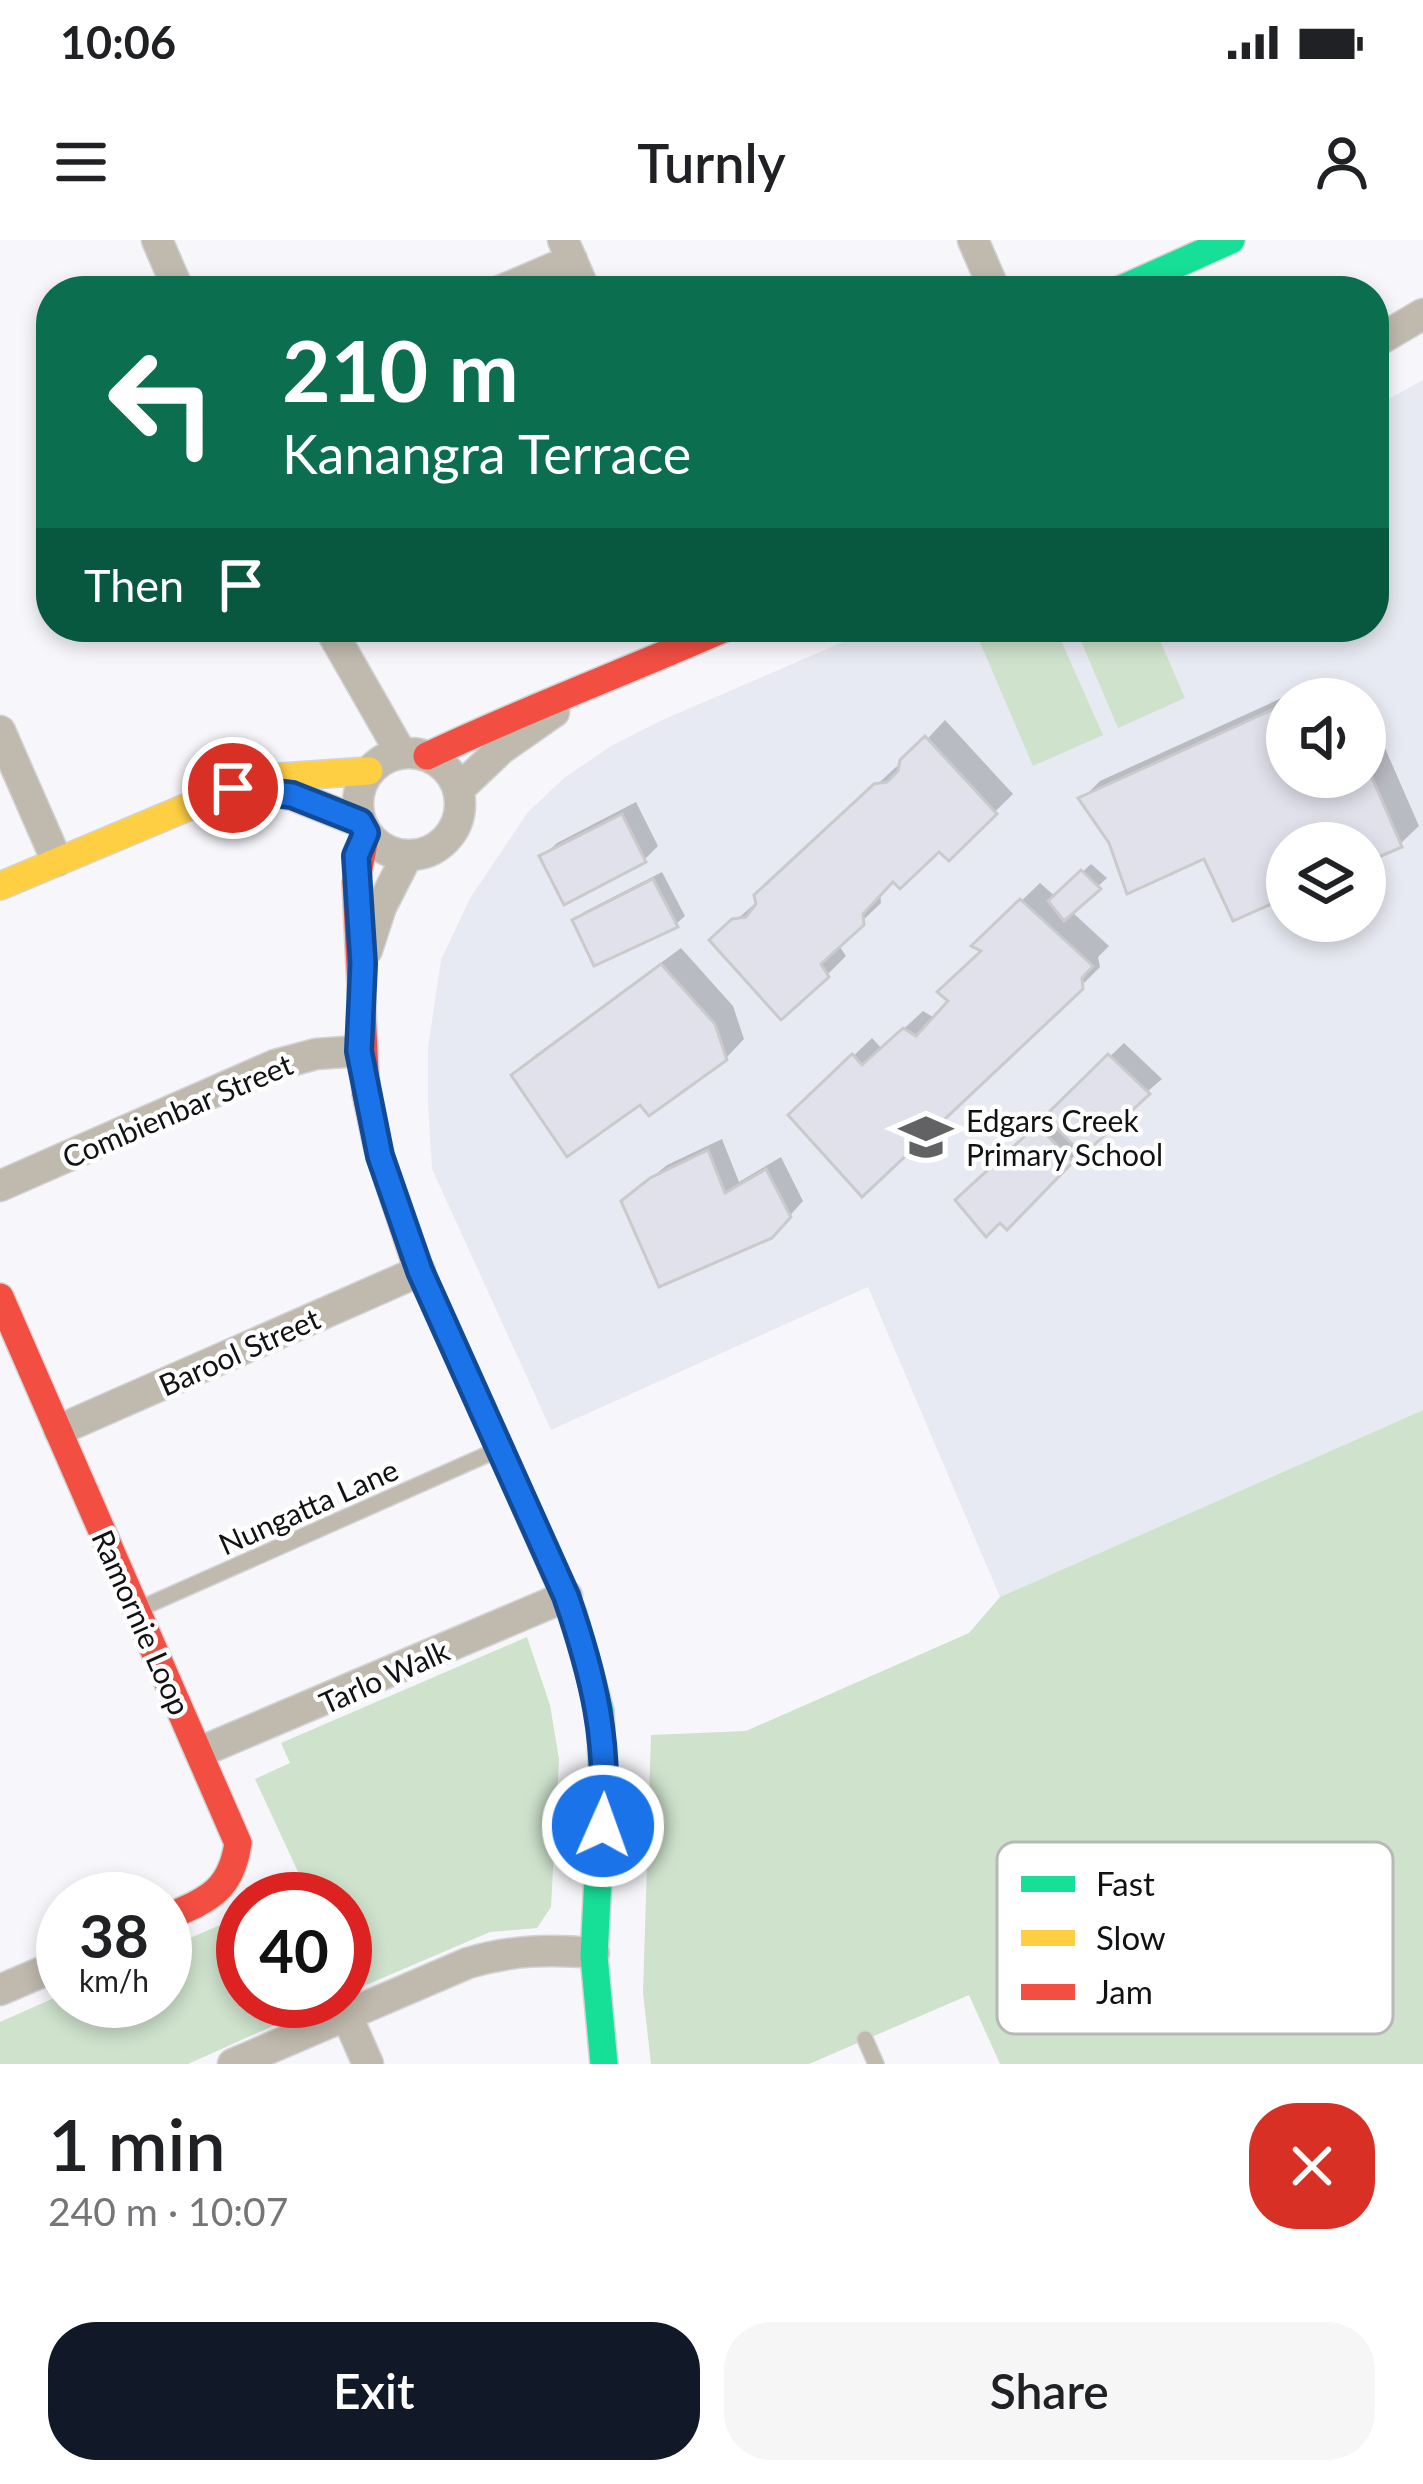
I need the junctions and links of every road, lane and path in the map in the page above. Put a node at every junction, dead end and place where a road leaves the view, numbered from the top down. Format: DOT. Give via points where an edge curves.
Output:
graph roads {
  1 [pos="157,240"];
  2 [pos="973,240"];
  3 [pos="1231,240"];
  4 [pos="567,250"];
  5 [pos="173,276"];
  6 [pos="525,276"];
  7 [pos="989,276"];
  8 [pos="1151,276"];
  9 [pos="1423,314"];
  10 [pos="1389,334"];
  11 [pos="339,642"];
  12 [pos="694,642"];
  13 [pos="589,688"];
  14 [pos="0,730"];
  15 [pos="414,754"];
  16 [pos="369,771"];
  17 [pos="233,788"];
  18 [pos="459,790"];
  19 [pos="363,828"];
  20 [pos="407,856"];
  21 [pos="57,862"];
  22 [pos="0,886"];
  23 [pos="363,964"];
  24 [pos="359,1051"];
  25 [pos="0,1186"];
  26 [pos="420,1271"];
  27 [pos="0,1297"];
  28 [pos="59,1430"];
  29 [pos="501,1449"];
  30 [pos="566,1596"];
  31 [pos="136,1610"];
  32 [pos="200,1753"];
  33 [pos="192,1905"];
  34 [pos="594,1952"];
  35 [pos="36,1975"];
  36 [pos="0,1990"];
  37 [pos="372,2003"];
  38 [pos="314,2028"];
  39 [pos="352,2028"];
  40 [pos="865,2039"];
  41 [pos="233,2064"];
  42 [pos="368,2064"];
  43 [pos="604,2064"];
  44 [pos="876,2064"];
  1 -- 5 [label="street"];
  2 -- 7 [label="street"];
  3 -- 8 [label="street"];
  4 -- 6 [label="street"];
  9 -- 10 [label="street"];
  11 -- 15 [label="street"];
  12 -- 13 [label="street"];
  13 -- 15 [label="street"];
  13 -- 18 [label="street" via="501,749"];
  14 -- 21 [label="street"];
  15 -- 16 [label="street" via="383,759"];
  15 -- 18 [label="street" via="441,764"];
  16 -- 17 [label="street"];
  16 -- 19 [label="street" via="358,795"];
  17 -- 19 [label="street" via="292,795"];
  17 -- 21 [label="street"];
  18 -- 20 [label="street" via="455,828 427,853"];
  19 -- 20 [label="street" via="384,850"];
  19 -- 23 [label="street" via="356,856"];
  20 -- 23 [label="street"];
  21 -- 22 [label="street"];
  23 -- 24 [label="street"];
  24 -- 25 [label="street, Combienbar Street" via="275,1065"];
  24 -- 26 [label="street" via="380,1156"];
  26 -- 28 [label="street, Barool Street"];
  26 -- 29 [label="street"];
  27 -- 28 [label="street, Ramornie Loop"];
  28 -- 31 [label="street, Ramornie Loop"];
  29 -- 30 [label="street"];
  29 -- 31 [label="lane, Nungatta Lane"];
  30 -- 32 [label="street, Tarlo Walk"];
  30 -- 34 [label="street" via="603,1730"];
  31 -- 32 [label="street, Ramornie Loop"];
  32 -- 33 [label="street, Ramornie Loop" via="238,1843 237,1866 218,1893"];
  34 -- 37 [label="street" via="509,1951"];
  34 -- 43 [label="street"];
  35 -- 36 [label="street"];
  38 -- 41 [label="street"];
  39 -- 42 [label="street"];
  40 -- 44 [label="lane"];
}
